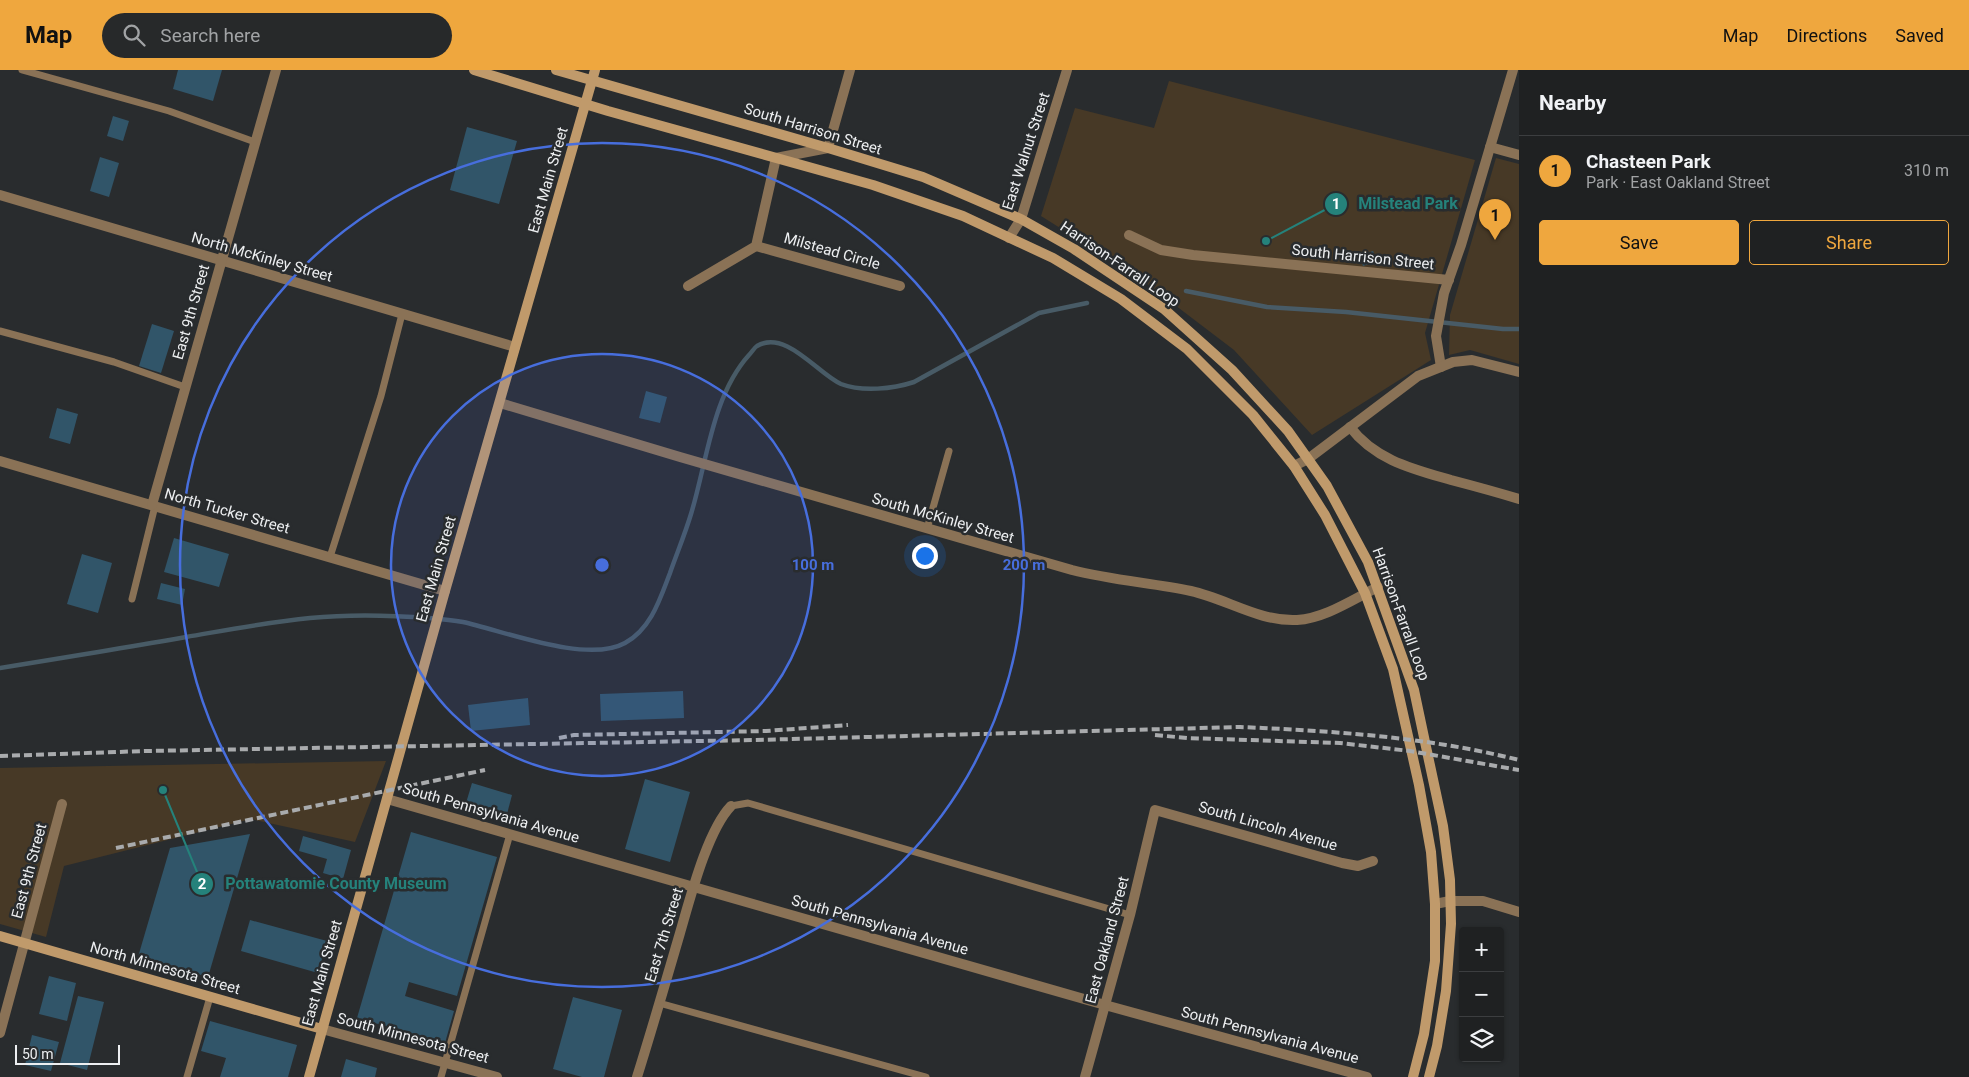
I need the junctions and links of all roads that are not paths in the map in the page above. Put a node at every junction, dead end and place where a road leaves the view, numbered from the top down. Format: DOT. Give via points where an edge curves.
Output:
graph roads {
  1 [pos="22,70"];
  2 [pos="276,70"];
  3 [pos="474,70"];
  4 [pos="556,70"];
  5 [pos="850,70"];
  6 [pos="1068,70"];
  7 [pos="1513,70"];
  8 [pos="594,75"];
  9 [pos="586,103"];
  10 [pos="255,142"];
  11 [pos="1490,147"];
  12 [pos="828,148"];
  13 [pos="1519,155"];
  14 [pos="776,158"];
  15 [pos="0,195"];
  16 [pos="1021,219"];
  17 [pos="1130,235"];
  18 [pos="1009,238"];
  19 [pos="756,246"];
  20 [pos="221,261"];
  21 [pos="1449,280"];
  22 [pos="688,286"];
  23 [pos="900,286"];
  24 [pos="402,314"];
  25 [pos="0,331"];
  26 [pos="515,347"];
  27 [pos="1441,367"];
  28 [pos="1519,372"];
  29 [pos="185,388"];
  30 [pos="500,403"];
  31 [pos="1350,427"];
  32 [pos="948,451"];
  33 [pos="1308,459"];
  34 [pos="0,461"];
  35 [pos="1294,466"];
  36 [pos="1519,499"];
  37 [pos="153,505"];
  38 [pos="926,528"];
  39 [pos="330,557"];
  40 [pos="1378,587"];
  41 [pos="444,594"];
  42 [pos="1365,594"];
  43 [pos="132,599"];
  44 [pos="387,799"];
  45 [pos="62,804"];
  46 [pos="731,806"];
  47 [pos="1155,810"];
  48 [pos="510,834"];
  49 [pos="1373,861"];
  50 [pos="694,887"];
  51 [pos="1450,902"];
  52 [pos="1435,904"];
  53 [pos="1519,912"];
  54 [pos="1130,915"];
  55 [pos="0,936"];
  56 [pos="25,944"];
  57 [pos="210,996"];
  58 [pos="660,1002"];
  59 [pos="1105,1005"];
  60 [pos="322,1029"];
  61 [pos="0,1033"];
  62 [pos="445,1063"];
  63 [pos="187,1077"];
  64 [pos="308,1077"];
  65 [pos="441,1077"];
  66 [pos="497,1077"];
  67 [pos="637,1077"];
  68 [pos="926,1077"];
  69 [pos="1085,1077"];
  70 [pos="1367,1077"];
  71 [pos="1413,1077"];
  72 [pos="1429,1077"];
  1 -- 10 [label="lane" via="169,111"];
  2 -- 10 [label="street, East 9th Street"];
  3 -- 9 [label="main road"];
  4 -- 8 [label="main road, South Harrison Street"];
  5 -- 12 [label="street"];
  6 -- 16 [label="street, East Walnut Street"];
  7 -- 11 [label="street"];
  8 -- 9 [label="main road, East Main Street"];
  8 -- 12 [label="main road, South Harrison Street"];
  9 -- 14 [label="main road"];
  9 -- 26 [label="main road, East Main Street"];
  10 -- 20 [label="street, East 9th Street"];
  11 -- 13 [label="street"];
  11 -- 21 [label="street"];
  12 -- 14 [label="street"];
  12 -- 16 [label="main road, South Harrison Street" via="923,177"];
  14 -- 18 [label="main road" via="873,185 962,216"];
  14 -- 19 [label="street"];
  15 -- 20 [label="street, North McKinley Street"];
  16 -- 18 [label="street, East Walnut Street"];
  16 -- 33 [label="main road, Harrison-Farrall Loop" via="1074,249 1164,309 1232,370 1288,431"];
  17 -- 21 [label="street, South Harrison Street" via="1161,250 1185,254"];
  18 -- 35 [label="main road, Harrison-Farrall Loop" via="1053,258 1122,298 1187,349 1253,415"];
  19 -- 22 [label="street"];
  19 -- 23 [label="street, Milstead Circle"];
  20 -- 24 [label="street, North McKinley Street"];
  20 -- 29 [label="street, East 9th Street"];
  21 -- 27 [label="street" via="1436,336"];
  24 -- 26 [label="street, North McKinley Street"];
  24 -- 39 [label="lane" via="381,396"];
  25 -- 29 [label="lane" via="114,362"];
  26 -- 30 [label="main road, East Main Street"];
  27 -- 28 [label="street" via="1472,360"];
  27 -- 31 [label="street" via="1418,376"];
  29 -- 37 [label="street, East 9th Street"];
  30 -- 38 [label="street, South McKinley Street"];
  30 -- 41 [label="main road, East Main Street"];
  31 -- 33 [label="street"];
  31 -- 36 [label="street" via="1360,440 1384,457"];
  32 -- 38 [label="lane"];
  33 -- 35 [label="street"];
  33 -- 40 [label="main road, Harrison-Farrall Loop" via="1346,520"];
  34 -- 37 [label="street, North Tucker Street"];
  35 -- 42 [label="main road, Harrison-Farrall Loop" via="1325,515"];
  37 -- 39 [label="street, North Tucker Street"];
  37 -- 43 [label="lane"];
  38 -- 42 [label="street, South McKinley Street" via="1103,578 1192,592 1274,618 1298,620 1322,614"];
  39 -- 41 [label="street, North Tucker Street"];
  40 -- 42 [label="street, South McKinley Street"];
  40 -- 51 [label="main road, Harrison-Farrall Loop" via="1414,690 1442,826"];
  41 -- 44 [label="main road, East Main Street"];
  42 -- 52 [label="main road, Harrison-Farrall Loop" via="1393,669 1431,852"];
  44 -- 48 [label="street, South Pennsylvania Avenue"];
  44 -- 60 [label="main road, East Main Street"];
  45 -- 56 [label="street, East 9th Street"];
  46 -- 50 [label="street, East 7th Street" via="715,832"];
  46 -- 54 [label="lane" via="748,803"];
  47 -- 49 [label="street, South Lincoln Avenue" via="1342,863 1358,866"];
  47 -- 54 [label="street, East Oakland Street"];
  48 -- 50 [label="street, South Pennsylvania Avenue"];
  48 -- 62 [label="lane"];
  50 -- 58 [label="street, East 7th Street"];
  50 -- 59 [label="street, South Pennsylvania Avenue"];
  51 -- 52 [label="street"];
  51 -- 53 [label="street" via="1483,901"];
  51 -- 72 [label="main road, Harrison-Farrall Loop" via="1446,991"];
  52 -- 71 [label="main road, Harrison-Farrall Loop" via="1436,961"];
  54 -- 59 [label="street, East Oakland Street"];
  55 -- 56 [label="main road, North Minnesota Street"];
  56 -- 57 [label="main road, North Minnesota Street"];
  56 -- 61 [label="street, East 9th Street"];
  57 -- 60 [label="main road, North Minnesota Street"];
  57 -- 63 [label="lane"];
  58 -- 67 [label="street, East 7th Street"];
  58 -- 68 [label="lane"];
  59 -- 69 [label="street, East Oakland Street"];
  59 -- 70 [label="street, South Pennsylvania Avenue"];
  60 -- 62 [label="street, South Minnesota Street"];
  60 -- 64 [label="main road, East Main Street"];
  62 -- 65 [label="lane"];
  62 -- 66 [label="street, South Minnesota Street"];
}
